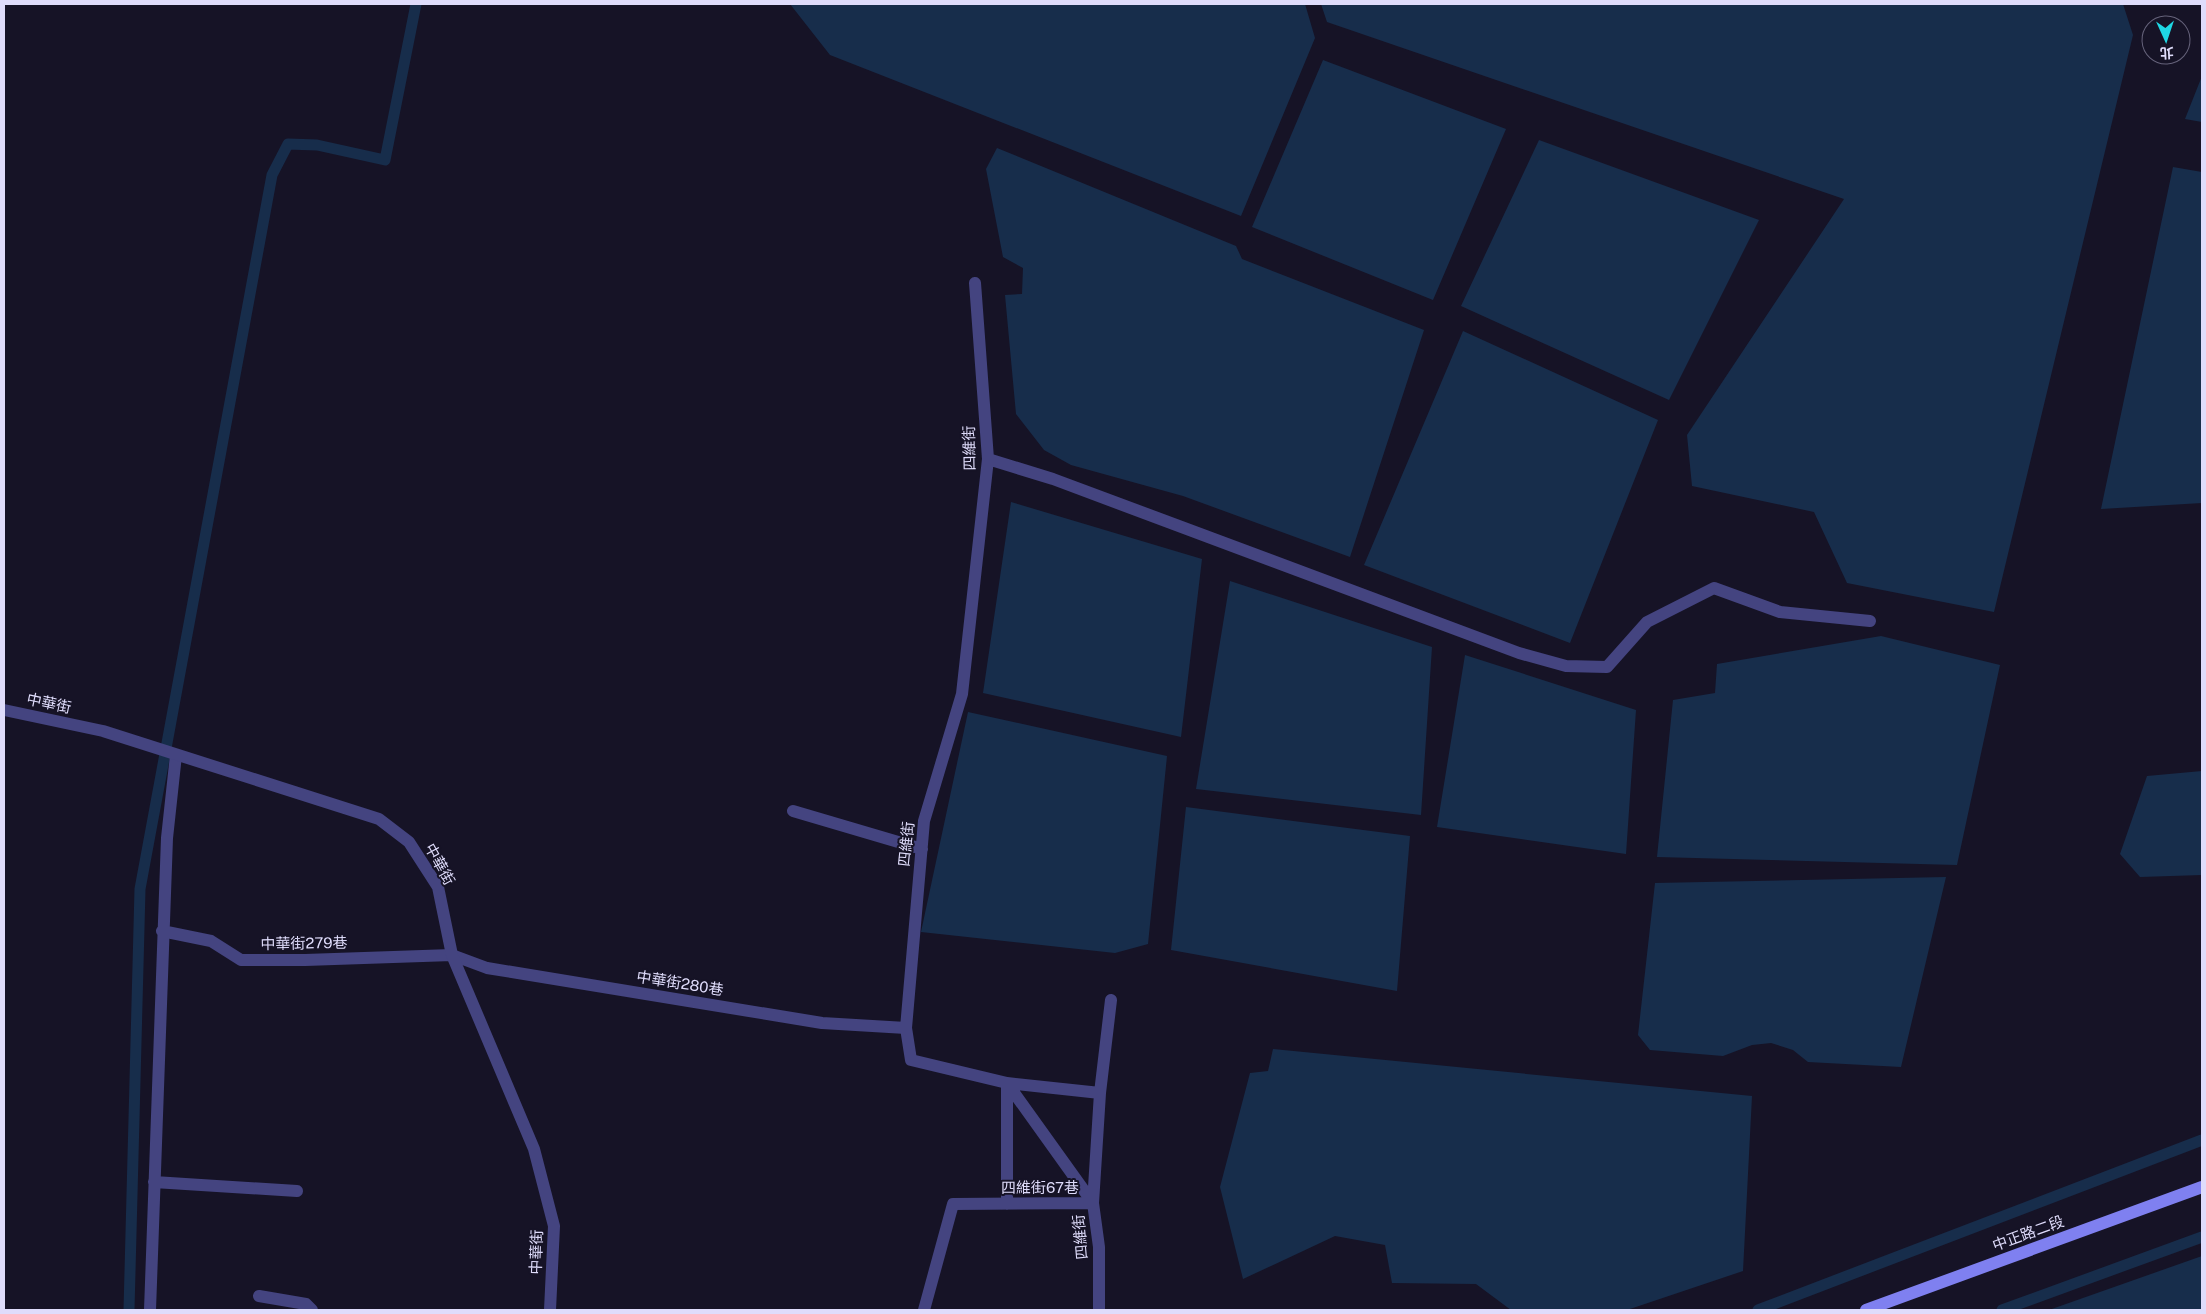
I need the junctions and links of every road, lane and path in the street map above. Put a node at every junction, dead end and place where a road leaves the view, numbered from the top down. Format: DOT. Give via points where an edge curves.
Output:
graph roads {
  1 [pos="975,283"];
  2 [pos="988,459"];
  3 [pos="1870,621"];
  4 [pos="4,710"];
  5 [pos="176,755"];
  6 [pos="793,810"];
  7 [pos="922,848"];
  8 [pos="162,931"];
  9 [pos="452,954"];
  10 [pos="1111,1000"];
  11 [pos="906,1028"];
  12 [pos="1008,1083"];
  13 [pos="1100,1093"];
  14 [pos="154,1182"];
  15 [pos="2202,1187"];
  16 [pos="297,1191"];
  17 [pos="1093,1203"];
  18 [pos="1007,1204"];
  19 [pos="260,1296"];
  20 [pos="150,1310"];
  21 [pos="312,1310"];
  22 [pos="550,1310"];
  23 [pos="924,1310"];
  24 [pos="1099,1310"];
  25 [pos="1866,1310"];
  1 -- 2 [label="street, 四維街"];
  2 -- 3 [label="street" via="1053,479 1519,653 1566,666 1607,667 1648,622 1714,588 1780,612"];
  2 -- 7 [label="street, 四維街" via="962,694 924,821"];
  4 -- 5 [label="street, 中華街" via="103,731"];
  5 -- 8 [label="street"];
  5 -- 9 [label="street, 中華街" via="379,819 409,842 438,887"];
  6 -- 7 [label="street"];
  7 -- 11 [label="street, 四維街"];
  8 -- 9 [label="street, 中華街279巷" via="210,941 241,960"];
  8 -- 14 [label="street"];
  9 -- 11 [label="street, 中華街280巷" via="487,968 822,1023"];
  9 -- 22 [label="street, 中華街" via="534,1149 554,1226"];
  10 -- 13 [label="street, 四維街67巷"];
  11 -- 12 [label="street, 四維街" via="911,1060"];
  12 -- 13 [label="street"];
  12 -- 17 [label="street, 四維街"];
  12 -- 18 [label="street"];
  13 -- 17 [label="street, 四維街67巷"];
  14 -- 16 [label="street"];
  14 -- 20 [label="street"];
  15 -- 25 [label="main road, 中正路二段"];
  17 -- 18 [label="street, 四維街67巷"];
  17 -- 24 [label="street, 四維街" via="1098,1247"];
  18 -- 23 [label="street, 四維街67巷" via="953,1204"];
  19 -- 21 [label="street" via="306,1304"];
}
